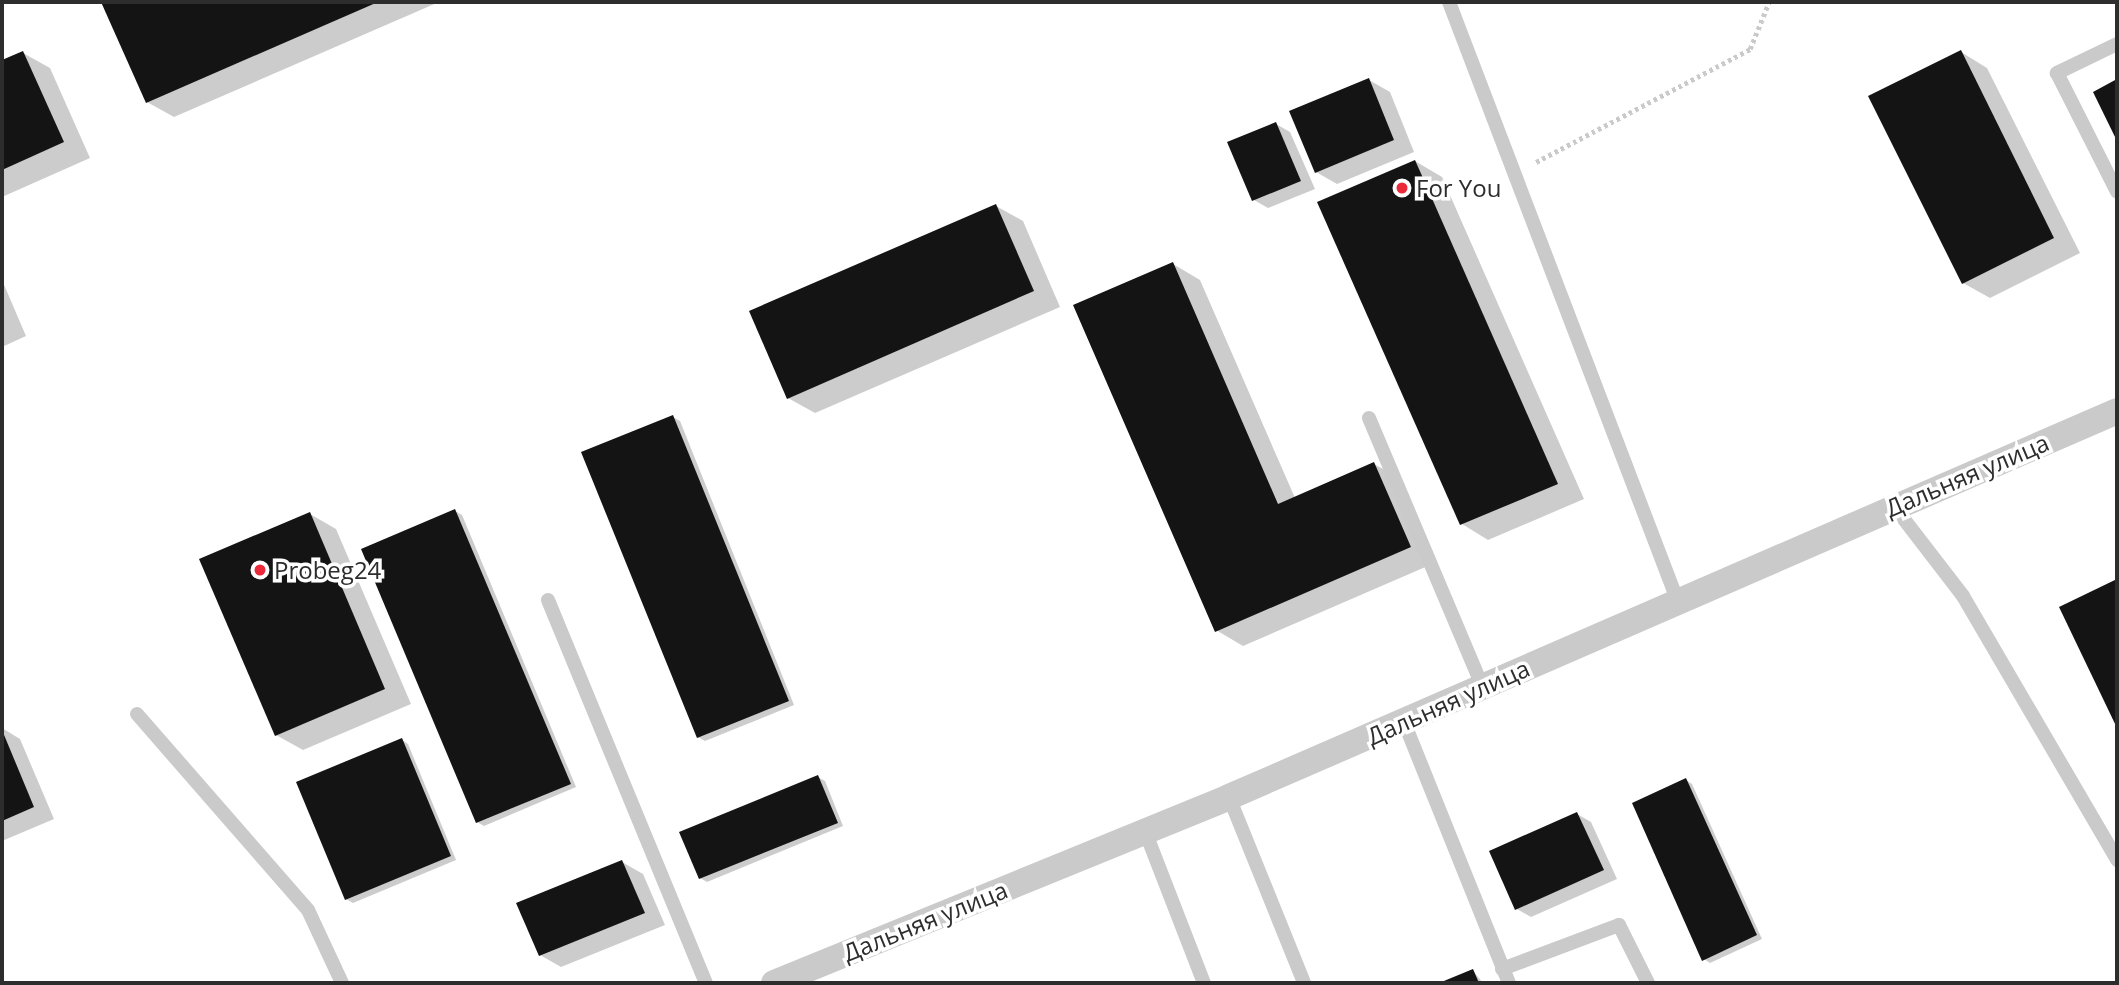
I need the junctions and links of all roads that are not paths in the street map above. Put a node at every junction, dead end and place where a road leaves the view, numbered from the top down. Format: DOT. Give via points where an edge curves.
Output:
graph roads {
  1 [pos="1449,2"];
  2 [pos="2117,44"];
  3 [pos="2117,192"];
  4 [pos="2117,411"];
  5 [pos="1368,418"];
  6 [pos="1893,505"];
  7 [pos="548,600"];
  8 [pos="1678,602"];
  9 [pos="1482,685"];
  10 [pos="137,714"];
  11 [pos="1404,722"];
  12 [pos="1230,797"];
  13 [pos="1145,831"];
  14 [pos="2117,860"];
  15 [pos="1502,969"];
  16 [pos="342,983"];
  17 [pos="706,983"];
  18 [pos="774,983"];
  19 [pos="1205,983"];
  20 [pos="1304,983"];
  21 [pos="1508,983"];
  22 [pos="1648,983"];
  1 -- 8 [label="lane"];
  2 -- 3 [label="lane" via="2057,73"];
  4 -- 6 [label="street, Дальняя улица"];
  5 -- 9 [label="lane"];
  6 -- 8 [label="street, Дальняя улица"];
  6 -- 14 [label="lane" via="1962,596"];
  7 -- 17 [label="lane"];
  8 -- 9 [label="street, Дальняя улица"];
  9 -- 11 [label="street, Дальняя улица"];
  10 -- 16 [label="lane" via="308,910"];
  11 -- 12 [label="street, Дальняя улица"];
  11 -- 15 [label="lane"];
  12 -- 13 [label="street, Дальняя улица"];
  12 -- 20 [label="lane"];
  13 -- 18 [label="street, Дальняя улица"];
  13 -- 19 [label="lane"];
  15 -- 21 [label="lane"];
  15 -- 22 [label="lane" via="1619,925"];
}
